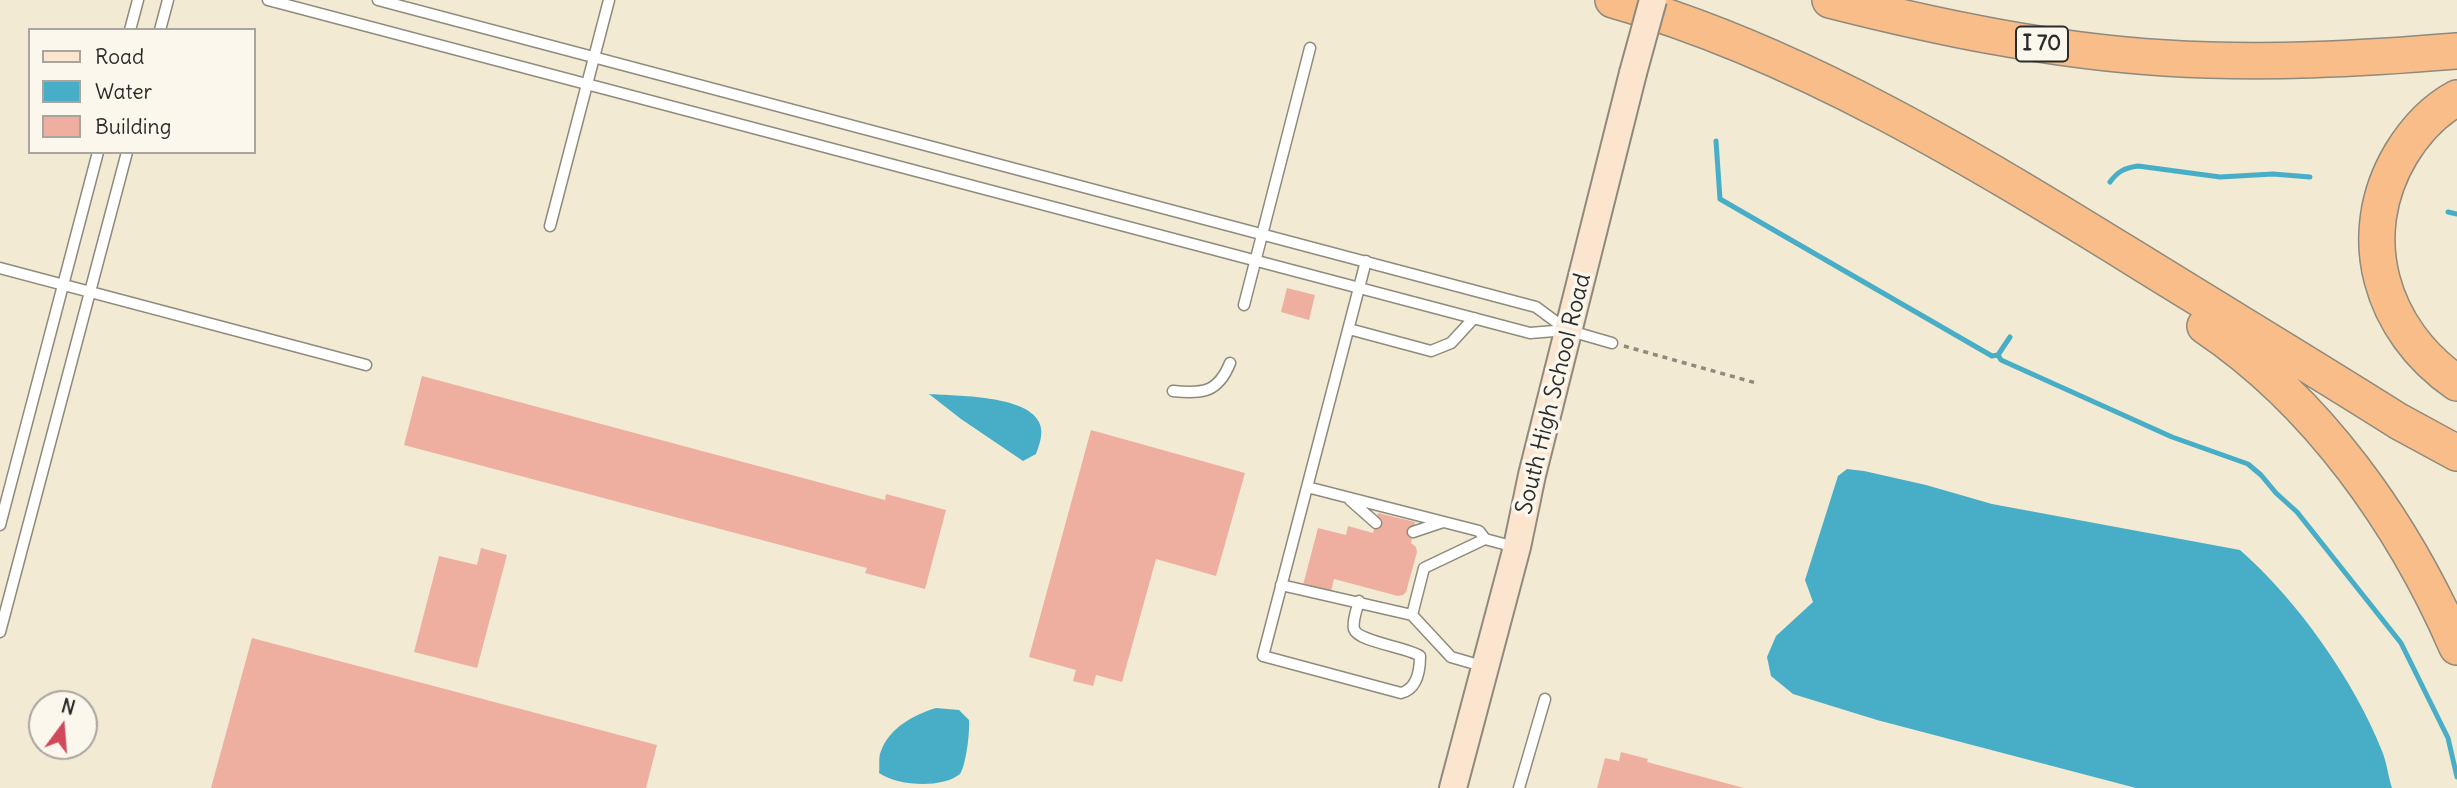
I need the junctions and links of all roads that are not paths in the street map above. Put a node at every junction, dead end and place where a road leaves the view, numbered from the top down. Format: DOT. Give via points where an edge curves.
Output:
graph roads {
  1 [pos="138,0"];
  2 [pos="168,0"];
  3 [pos="268,0"];
  4 [pos="379,0"];
  5 [pos="609,0"];
  6 [pos="1613,0"];
  7 [pos="1653,0"];
  8 [pos="1830,0"];
  9 [pos="131,28"];
  10 [pos="161,28"];
  11 [pos="1310,48"];
  12 [pos="2457,51"];
  13 [pos="594,56"];
  14 [pos="587,84"];
  15 [pos="1846,94"];
  16 [pos="2457,98"];
  17 [pos="97,154"];
  18 [pos="126,154"];
  19 [pos="550,226"];
  20 [pos="1262,234"];
  21 [pos="1255,260"];
  22 [pos="1366,261"];
  23 [pos="0,268"];
  24 [pos="63,285"];
  25 [pos="1359,289"];
  26 [pos="90,292"];
  27 [pos="1244,305"];
  28 [pos="1474,318"];
  29 [pos="1349,330"];
  30 [pos="1567,330"];
  31 [pos="1612,343"];
  32 [pos="1230,363"];
  33 [pos="366,365"];
  34 [pos="2457,383"];
  35 [pos="1173,391"];
  36 [pos="2457,453"];
  37 [pos="1307,487"];
  38 [pos="1348,497"];
  39 [pos="1443,522"];
  40 [pos="1376,523"];
  41 [pos="0,525"];
  42 [pos="1413,532"];
  43 [pos="1485,539"];
  44 [pos="1517,547"];
  45 [pos="1281,585"];
  46 [pos="1359,601"];
  47 [pos="1412,615"];
  48 [pos="0,632"];
  49 [pos="2457,647"];
  50 [pos="1486,667"];
  51 [pos="1545,699"];
  52 [pos="1453,788"];
  53 [pos="1519,788"];
  1 -- 9 [label="lane"];
  2 -- 10 [label="lane"];
  3 -- 14 [label="lane"];
  4 -- 13 [label="lane"];
  5 -- 13 [label="lane"];
  6 -- 15 [label="highway" via="1740,46"];
  7 -- 30 [label="street, South High School Road, bridge"];
  8 -- 12 [label="highway, I 70" via="2014,41 2151,57 2301,60"];
  11 -- 20 [label="lane"];
  13 -- 14 [label="lane"];
  13 -- 20 [label="lane"];
  14 -- 19 [label="lane"];
  14 -- 21 [label="lane"];
  15 -- 36 [label="highway" via="2005,179"];
  15 -- 49 [label="highway" via="2211,331 2274,382 2348,463 2382,510 2415,560"];
  16 -- 34 [label="highway" via="2423,124 2396,162 2379,212 2377,237 2378,261 2392,310 2423,354"];
  17 -- 24 [label="lane"];
  18 -- 26 [label="lane"];
  20 -- 21 [label="lane"];
  20 -- 22 [label="lane"];
  21 -- 25 [label="lane"];
  21 -- 27 [label="lane"];
  22 -- 25 [label="lane"];
  22 -- 30 [label="lane" via="1536,307"];
  23 -- 24 [label="lane"];
  24 -- 26 [label="lane"];
  24 -- 41 [label="lane"];
  25 -- 28 [label="lane"];
  25 -- 29 [label="lane"];
  26 -- 33 [label="lane"];
  26 -- 48 [label="lane"];
  28 -- 29 [label="lane" via="1451,343 1431,352"];
  28 -- 30 [label="lane" via="1530,333"];
  29 -- 37 [label="lane"];
  30 -- 31 [label="lane"];
  30 -- 44 [label="street, South High School Road"];
  32 -- 35 [label="lane" via="1224,377 1206,391"];
  37 -- 38 [label="lane"];
  37 -- 45 [label="lane"];
  38 -- 39 [label="lane"];
  38 -- 40 [label="lane"];
  39 -- 42 [label="lane"];
  39 -- 43 [label="lane" via="1479,531"];
  43 -- 44 [label="lane"];
  43 -- 47 [label="lane" via="1424,568"];
  44 -- 50 [label="street, South High School Road"];
  45 -- 46 [label="lane"];
  45 -- 46 [label="lane" via="1263,656 1401,693 1409,691 1420,656 1357,634 1354,622"];
  46 -- 47 [label="lane"];
  47 -- 50 [label="lane" via="1451,657"];
  50 -- 52 [label="street, South High School Road"];
  51 -- 53 [label="lane"];
}
